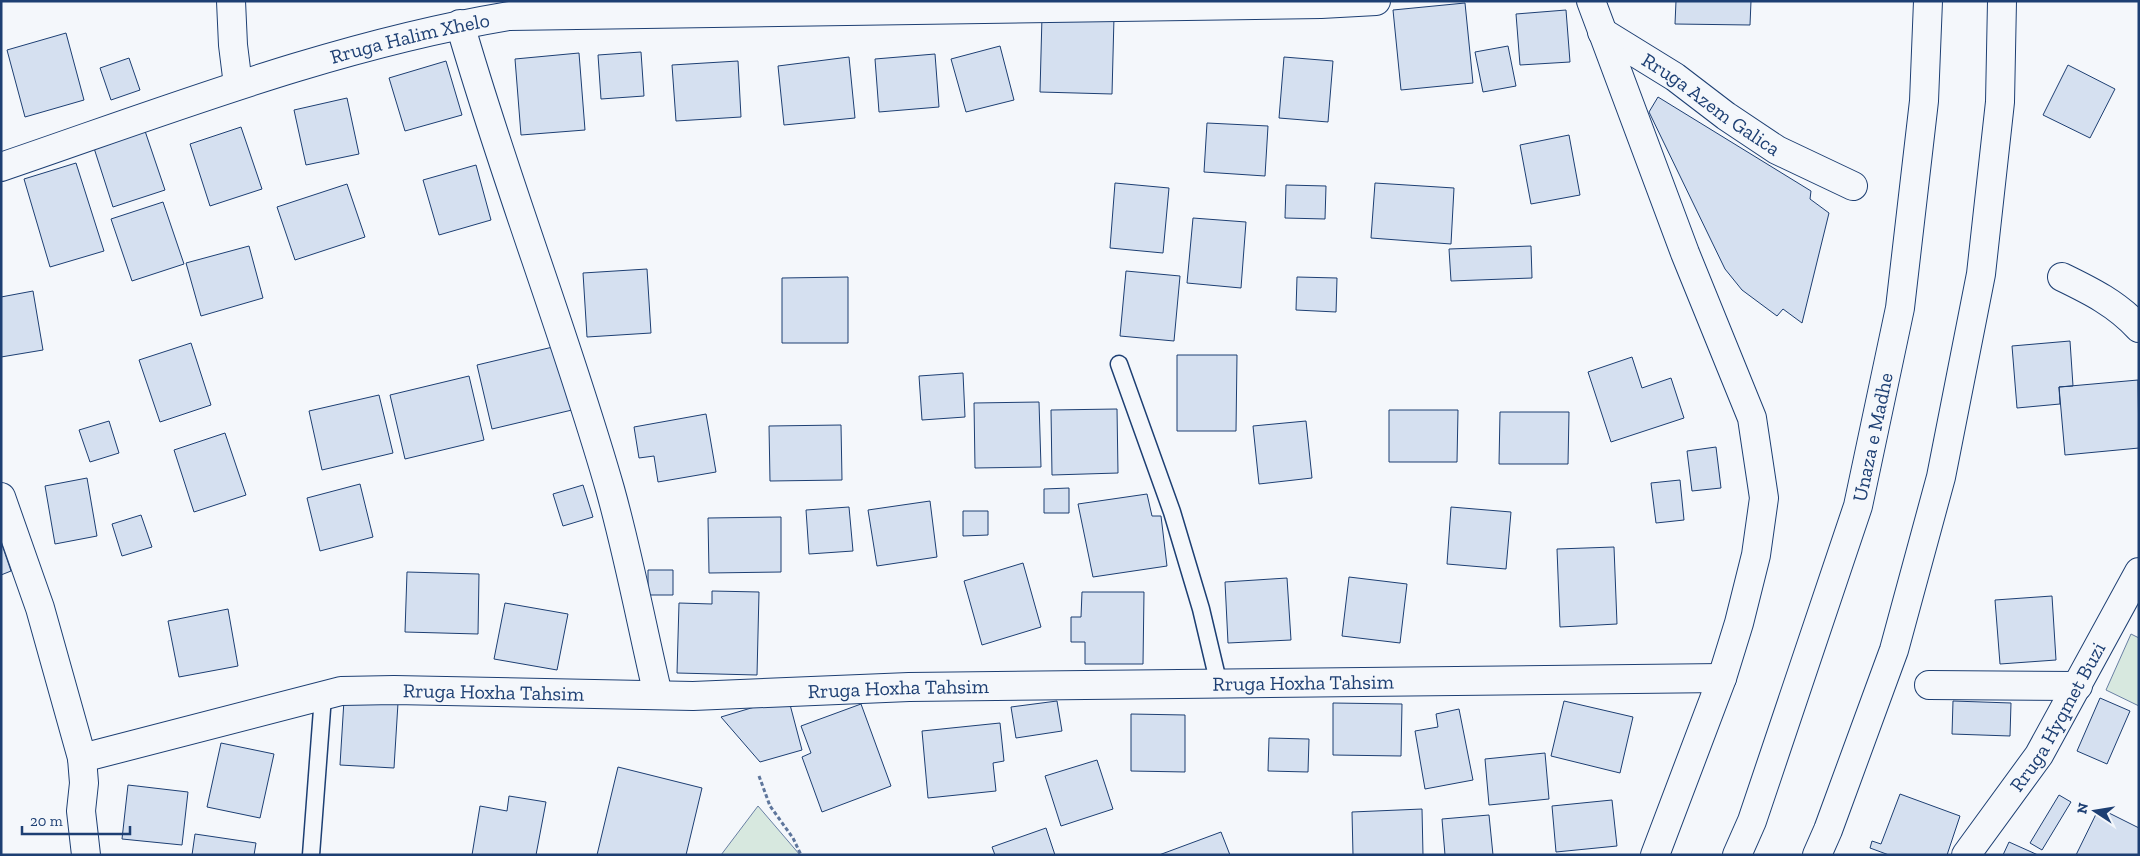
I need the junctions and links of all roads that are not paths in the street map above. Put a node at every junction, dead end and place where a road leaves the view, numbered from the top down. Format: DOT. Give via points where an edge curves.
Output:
graph roads {
  1 [pos="231,1"];
  2 [pos="1376,1"];
  3 [pos="1591,1"];
  4 [pos="1928,1"];
  5 [pos="2002,1"];
  6 [pos="460,24"];
  7 [pos="1602,32"];
  8 [pos="238,85"];
  9 [pos="1,167"];
  10 [pos="1853,186"];
  11 [pos="2062,277"];
  12 [pos="2139,328"];
  13 [pos="1119,364"];
  14 [pos="1,496"];
  15 [pos="2139,572"];
  16 [pos="1722,678"];
  17 [pos="1219,685"];
  18 [pos="1929,685"];
  19 [pos="2078,686"];
  20 [pos="658,695"];
  21 [pos="323,696"];
  22 [pos="82,758"];
  23 [pos="86,855"];
  24 [pos="310,855"];
  25 [pos="1655,855"];
  26 [pos="1737,855"];
  27 [pos="1817,855"];
  28 [pos="1966,855"];
  1 -- 8 [label="main road"];
  2 -- 6 [label="main road, Rruga Halim Xhelo" via="519,16"];
  3 -- 7 [label="main road"];
  4 -- 26 [label="main road, Unaza e Madhe" via="1924,101 1900,308 1858,506 1752,821"];
  5 -- 27 [label="main road" via="2000,102 1981,274 1941,477 1894,650"];
  6 -- 8 [label="main road, Rruga Halim Xhelo"];
  6 -- 20 [label="main road" via="485,112 610,490"];
  7 -- 10 [label="main road, Rruga Azem Galica" via="1676,77 1777,150"];
  7 -- 16 [label="main road" via="1685,253 1752,418 1764,498 1756,554"];
  8 -- 9 [label="main road, Rruga Halim Xhelo"];
  11 -- 12 [label="main road" via="2098,294"];
  13 -- 17 [label="lane" via="1172,512 1201,609"];
  14 -- 22 [label="main road" via="40,608"];
  15 -- 19 [label="main road, Rruga Hyqmet Buzi"];
  16 -- 17 [label="main road, Rruga Hoxha Tahsim"];
  16 -- 25 [label="main road"];
  17 -- 20 [label="main road, Rruga Hoxha Tahsim" via="909,687"];
  18 -- 19 [label="main road"];
  19 -- 28 [label="main road, Rruga Hyqmet Buzi" via="2039,755"];
  20 -- 21 [label="main road, Rruga Hoxha Tahsim" via="394,690 341,691"];
  21 -- 22 [label="main road, Rruga Hoxha Tahsim"];
  21 -- 24 [label="lane"];
  22 -- 23 [label="main road" via="81,811"];
}
